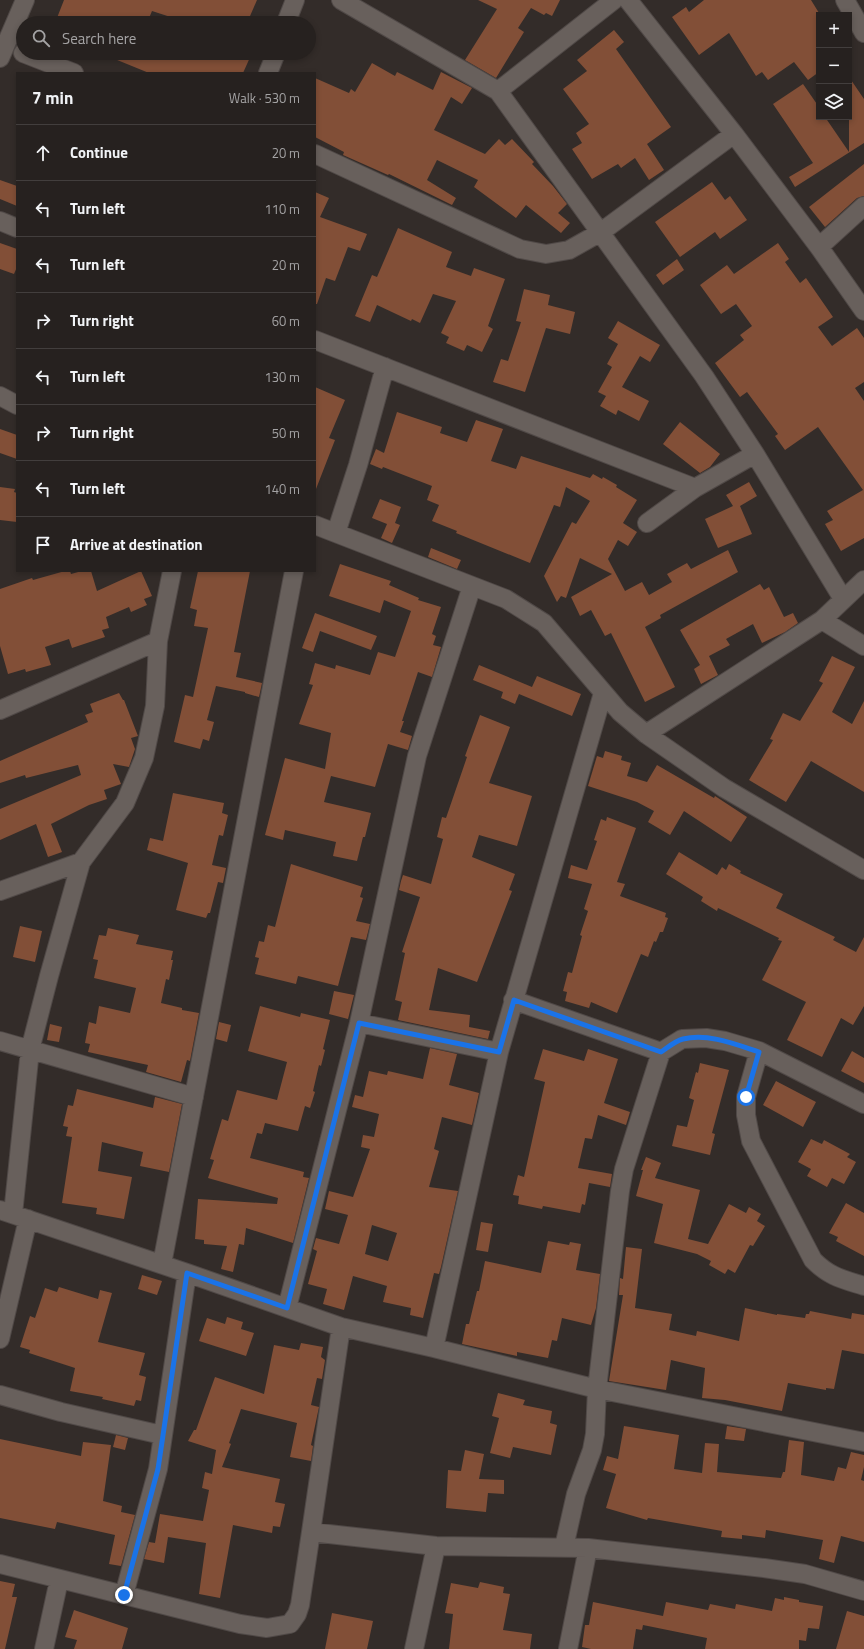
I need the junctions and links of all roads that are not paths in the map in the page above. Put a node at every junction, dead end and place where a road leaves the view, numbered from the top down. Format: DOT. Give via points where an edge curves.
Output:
graph roads {
  1 [pos="25,0"];
  2 [pos="294,0"];
  3 [pos="341,0"];
  4 [pos="614,0"];
  5 [pos="628,0"];
  6 [pos="845,0"];
  7 [pos="17,16"];
  8 [pos="288,16"];
  9 [pos="16,18"];
  10 [pos="864,34"];
  11 [pos="3,44"];
  12 [pos="16,50"];
  13 [pos="41,60"];
  14 [pos="273,60"];
  15 [pos="71,72"];
  16 [pos="268,72"];
  17 [pos="498,91"];
  18 [pos="734,134"];
  19 [pos="316,154"];
  20 [pos="864,206"];
  21 [pos="0,221"];
  22 [pos="16,228"];
  23 [pos="600,232"];
  24 [pos="819,247"];
  25 [pos="864,311"];
  26 [pos="316,340"];
  27 [pos="385,367"];
  28 [pos="0,396"];
  29 [pos="16,404"];
  30 [pos="755,454"];
  31 [pos="695,488"];
  32 [pos="647,523"];
  33 [pos="316,525"];
  34 [pos="336,533"];
  35 [pos="172,572"];
  36 [pos="294,572"];
  37 [pos="864,580"];
  38 [pos="472,586"];
  39 [pos="843,599"];
  40 [pos="822,620"];
  41 [pos="158,641"];
  42 [pos="864,646"];
  43 [pos="604,693"];
  44 [pos="0,710"];
  45 [pos="646,734"];
  46 [pos="82,862"];
  47 [pos="864,870"];
  48 [pos="0,891"];
  49 [pos="514,1000"];
  50 [pos="359,1023"];
  51 [pos="0,1041"];
  52 [pos="30,1050"];
  53 [pos="499,1052"];
  54 [pos="661,1052"];
  55 [pos="759,1052"];
  56 [pos="194,1097"];
  57 [pos="864,1104"];
  58 [pos="14,1214"];
  59 [pos="162,1264"];
  60 [pos="187,1273"];
  61 [pos="864,1286"];
  62 [pos="287,1308"];
  63 [pos="341,1327"];
  64 [pos="0,1339"];
  65 [pos="434,1348"];
  66 [pos="597,1389"];
  67 [pos="0,1395"];
  68 [pos="162,1435"];
  69 [pos="864,1442"];
  70 [pos="311,1532"];
  71 [pos="436,1546"];
  72 [pos="564,1548"];
  73 [pos="588,1548"];
  74 [pos="0,1564"];
  75 [pos="59,1580"];
  76 [pos="864,1591"];
  77 [pos="124,1595"];
  78 [pos="44,1649"];
  79 [pos="414,1649"];
  80 [pos="568,1649"];
  1 -- 7 [label="street"];
  2 -- 8 [label="street"];
  3 -- 17 [label="street"];
  4 -- 17 [label="street"];
  5 -- 18 [label="street"];
  6 -- 10 [label="street"];
  9 -- 11 [label="street"];
  11 -- 12 [label="street"];
  13 -- 15 [label="street"];
  14 -- 16 [label="street"];
  17 -- 23 [label="street"];
  18 -- 23 [label="street"];
  18 -- 24 [label="street"];
  19 -- 23 [label="street" via="520,249 546,254 568,250"];
  20 -- 24 [label="street"];
  21 -- 22 [label="street"];
  23 -- 30 [label="street" via="704,376"];
  24 -- 25 [label="street"];
  26 -- 27 [label="street"];
  27 -- 31 [label="street"];
  27 -- 34 [label="street"];
  28 -- 29 [label="street"];
  30 -- 31 [label="street"];
  30 -- 39 [label="street"];
  31 -- 32 [label="street"];
  33 -- 34 [label="street"];
  34 -- 38 [label="street"];
  35 -- 41 [label="street"];
  36 -- 56 [label="street"];
  37 -- 39 [label="street"];
  38 -- 43 [label="street" via="506,599 544,623"];
  38 -- 50 [label="street" via="417,756"];
  39 -- 40 [label="street"];
  40 -- 42 [label="street"];
  40 -- 45 [label="street"];
  41 -- 44 [label="street"];
  41 -- 46 [label="street" via="156,706 144,758 126,803"];
  43 -- 45 [label="street" via="620,712"];
  43 -- 49 [label="street"];
  45 -- 47 [label="street" via="724,788"];
  46 -- 48 [label="street"];
  46 -- 52 [label="street"];
  49 -- 53 [label="street"];
  49 -- 54 [label="street"];
  50 -- 53 [label="street"];
  50 -- 62 [label="street"];
  51 -- 52 [label="street"];
  52 -- 56 [label="street"];
  52 -- 58 [label="street"];
  53 -- 65 [label="street"];
  54 -- 55 [label="street" via="682,1039 706,1038"];
  54 -- 66 [label="street" via="624,1169"];
  55 -- 57 [label="street"];
  55 -- 61 [label="street" via="746,1097 746,1115 751,1141 813,1260 823,1271 834,1277"];
  56 -- 59 [label="street"];
  58 -- 59 [label="street"];
  58 -- 64 [label="street"];
  59 -- 60 [label="street"];
  60 -- 62 [label="street"];
  60 -- 68 [label="street"];
  62 -- 63 [label="street"];
  63 -- 65 [label="street"];
  63 -- 70 [label="street"];
  65 -- 66 [label="street"];
  66 -- 69 [label="street"];
  66 -- 72 [label="street" via="592,1450 576,1494"];
  67 -- 68 [label="street"];
  68 -- 77 [label="street" via="158,1469"];
  70 -- 71 [label="street"];
  70 -- 77 [label="street" via="300,1605 290,1624 267,1628 254,1626"];
  71 -- 72 [label="street"];
  71 -- 79 [label="street"];
  72 -- 73 [label="street"];
  73 -- 76 [label="street" via="805,1574"];
  73 -- 80 [label="street"];
  74 -- 75 [label="street"];
  75 -- 77 [label="street"];
  75 -- 78 [label="street"];
}
